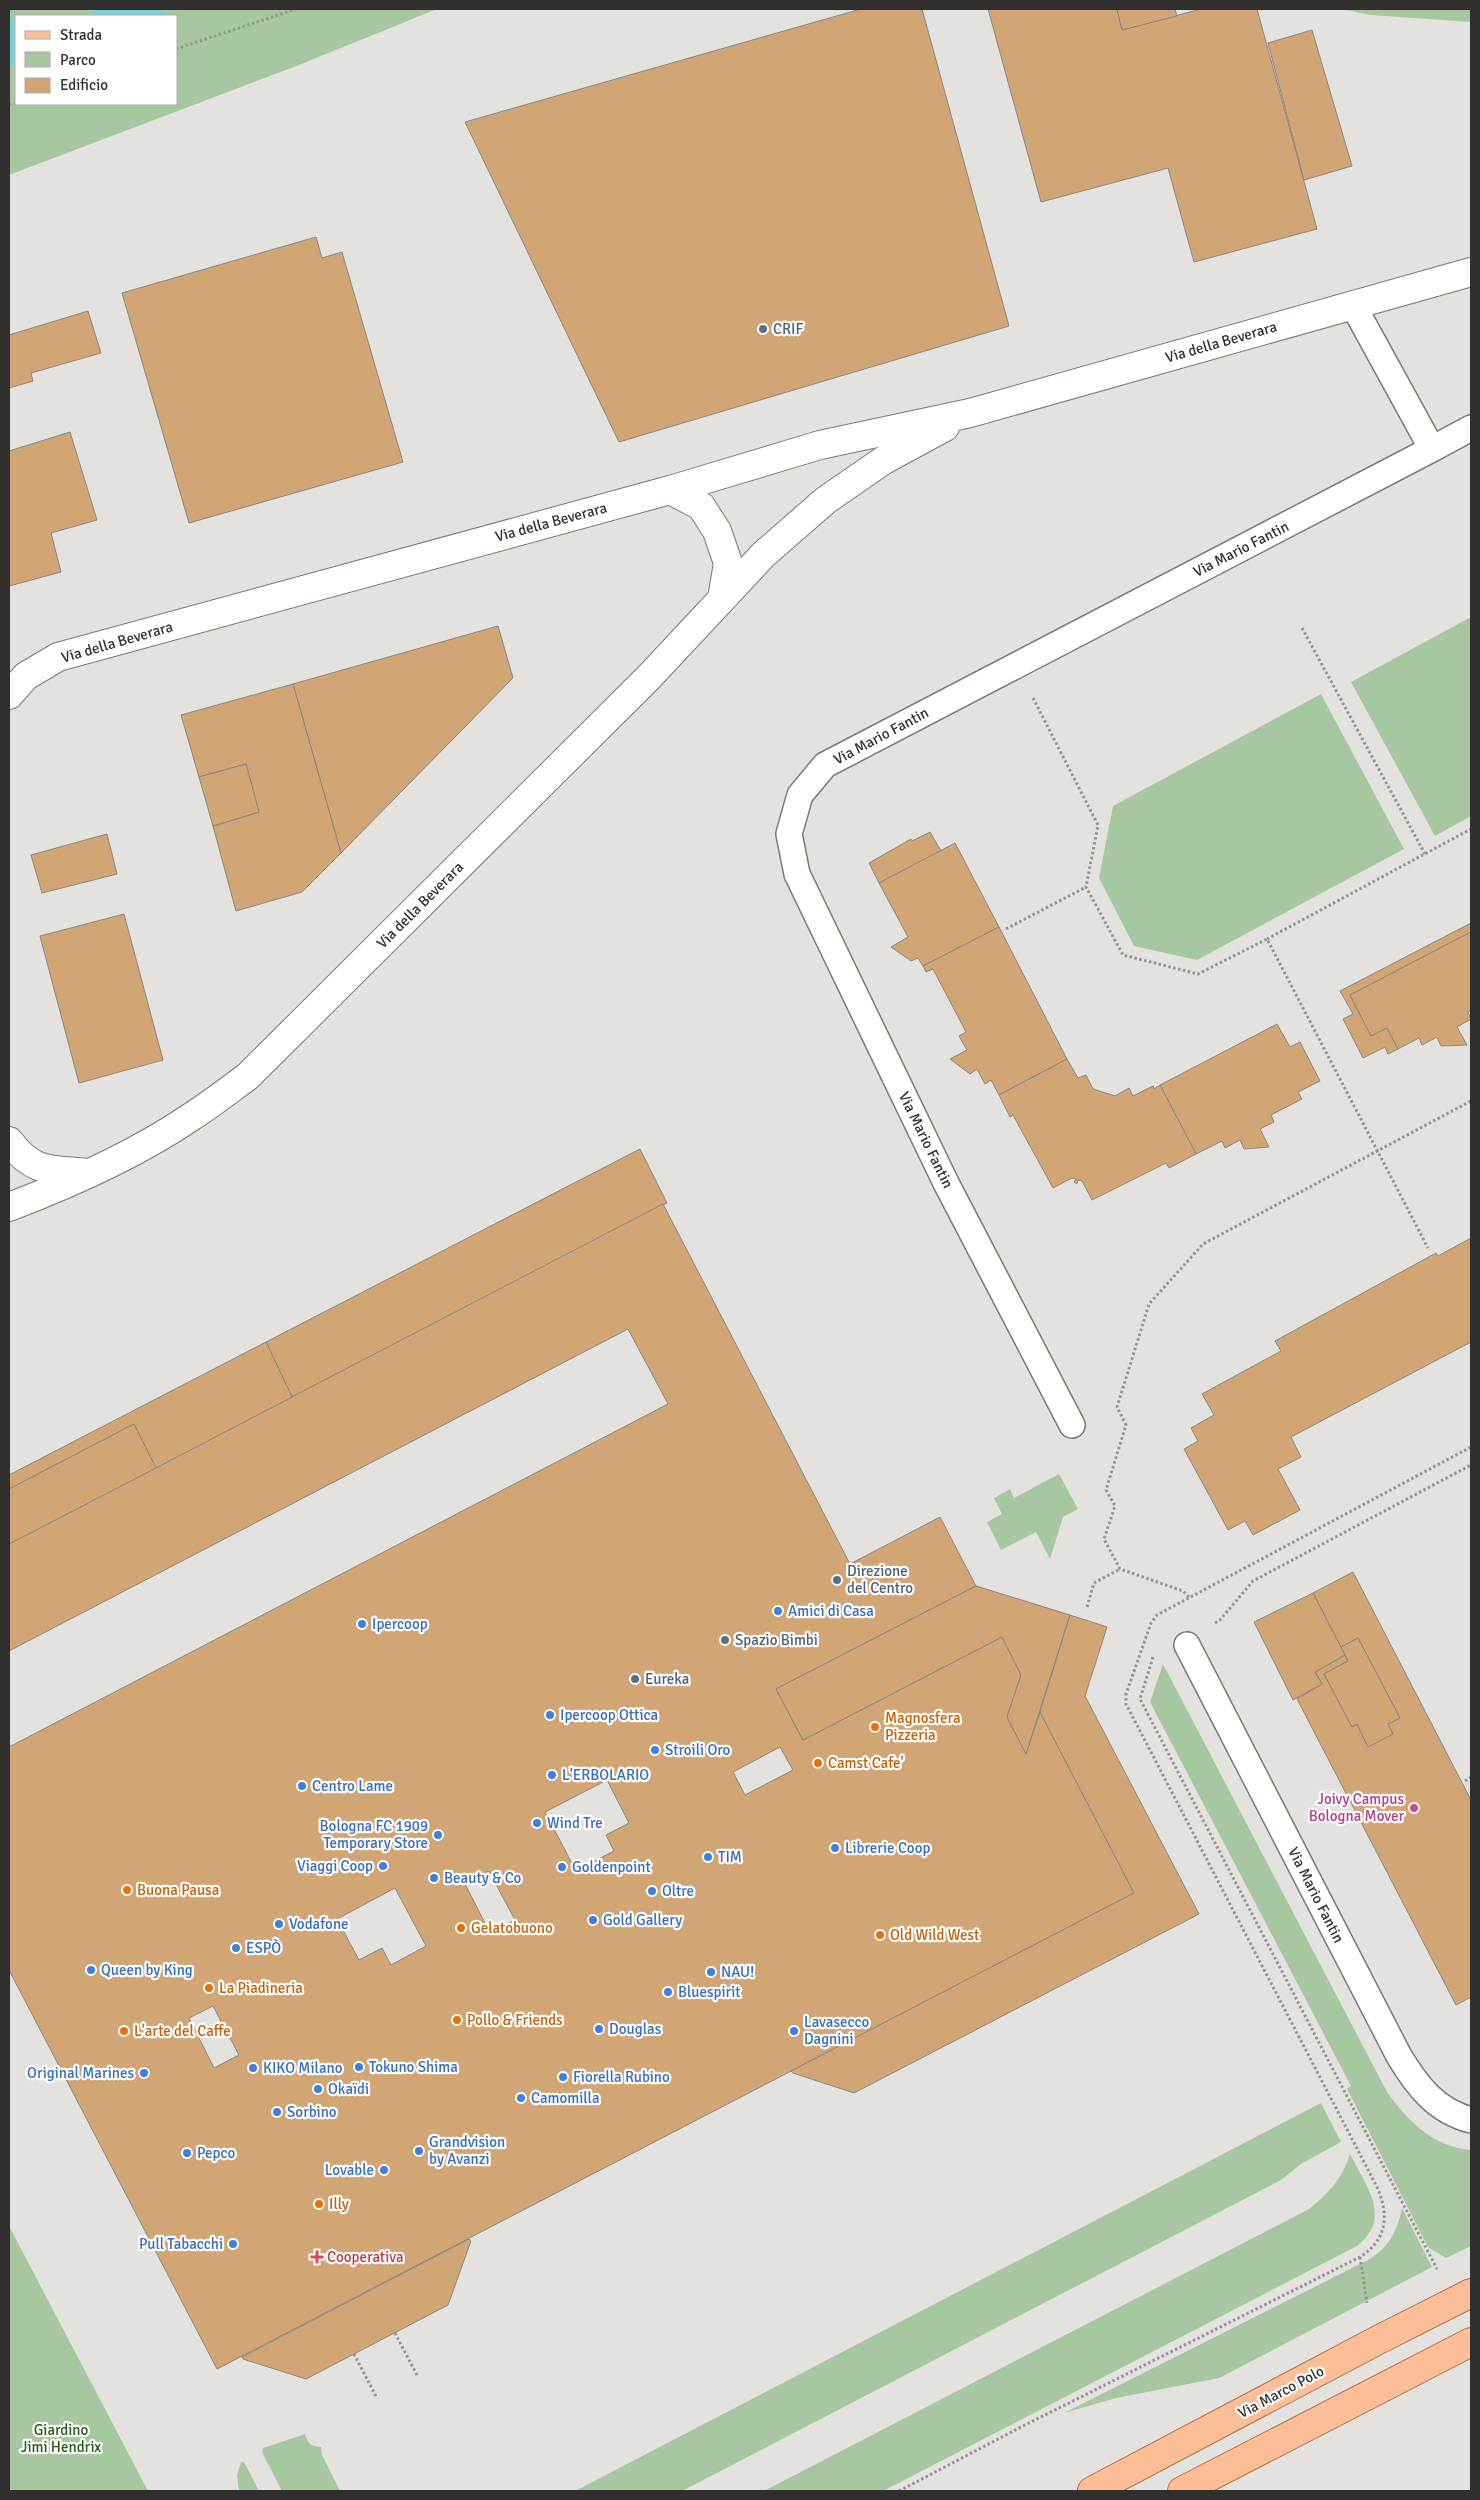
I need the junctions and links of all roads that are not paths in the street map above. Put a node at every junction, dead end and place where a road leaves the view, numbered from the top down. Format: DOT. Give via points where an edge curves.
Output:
graph roads {
  1 [pos="1471,272"];
  2 [pos="1353,305"];
  3 [pos="970,413"];
  4 [pos="1471,428"];
  5 [pos="1432,449"];
  6 [pos="670,490"];
  7 [pos="722,599"];
  8 [pos="9,694"];
  9 [pos="9,1141"];
  10 [pos="89,1173"];
  11 [pos="9,1206"];
  12 [pos="1072,1426"];
  13 [pos="1187,1644"];
  14 [pos="1471,2120"];
  15 [pos="1471,2294"];
  16 [pos="1471,2342"];
  17 [pos="1092,2491"];
  18 [pos="1182,2491"];
  1 -- 2 [label="street, Via della Beverara"];
  2 -- 3 [label="street, Via della Beverara"];
  2 -- 5 [label="lane"];
  3 -- 6 [label="street, Via della Beverara" via="820,445"];
  3 -- 7 [label="street, Via della Beverara" via="884,460 826,500 763,555"];
  4 -- 5 [label="lane, Via Mario Fantin"];
  5 -- 12 [label="lane, Via Mario Fantin" via="825,765 800,795 789,834 797,874 946,1183"];
  6 -- 7 [label="street" via="701,506 717,531 728,563"];
  6 -- 8 [label="street, Via della Beverara" via="58,657 26,676"];
  7 -- 10 [label="street, Via della Beverara" via="650,676 248,1077 191,1118"];
  9 -- 10 [label="street" via="27,1162 39,1168"];
  10 -- 11 [label="street, Via della Beverara"];
  13 -- 14 [label="lane, Via Mario Fantin" via="1399,2056 1427,2096 1448,2111"];
  15 -- 17 [label="main road, Via Marco Polo" via="1380,2338"];
  16 -- 18 [label="main road"];
}
